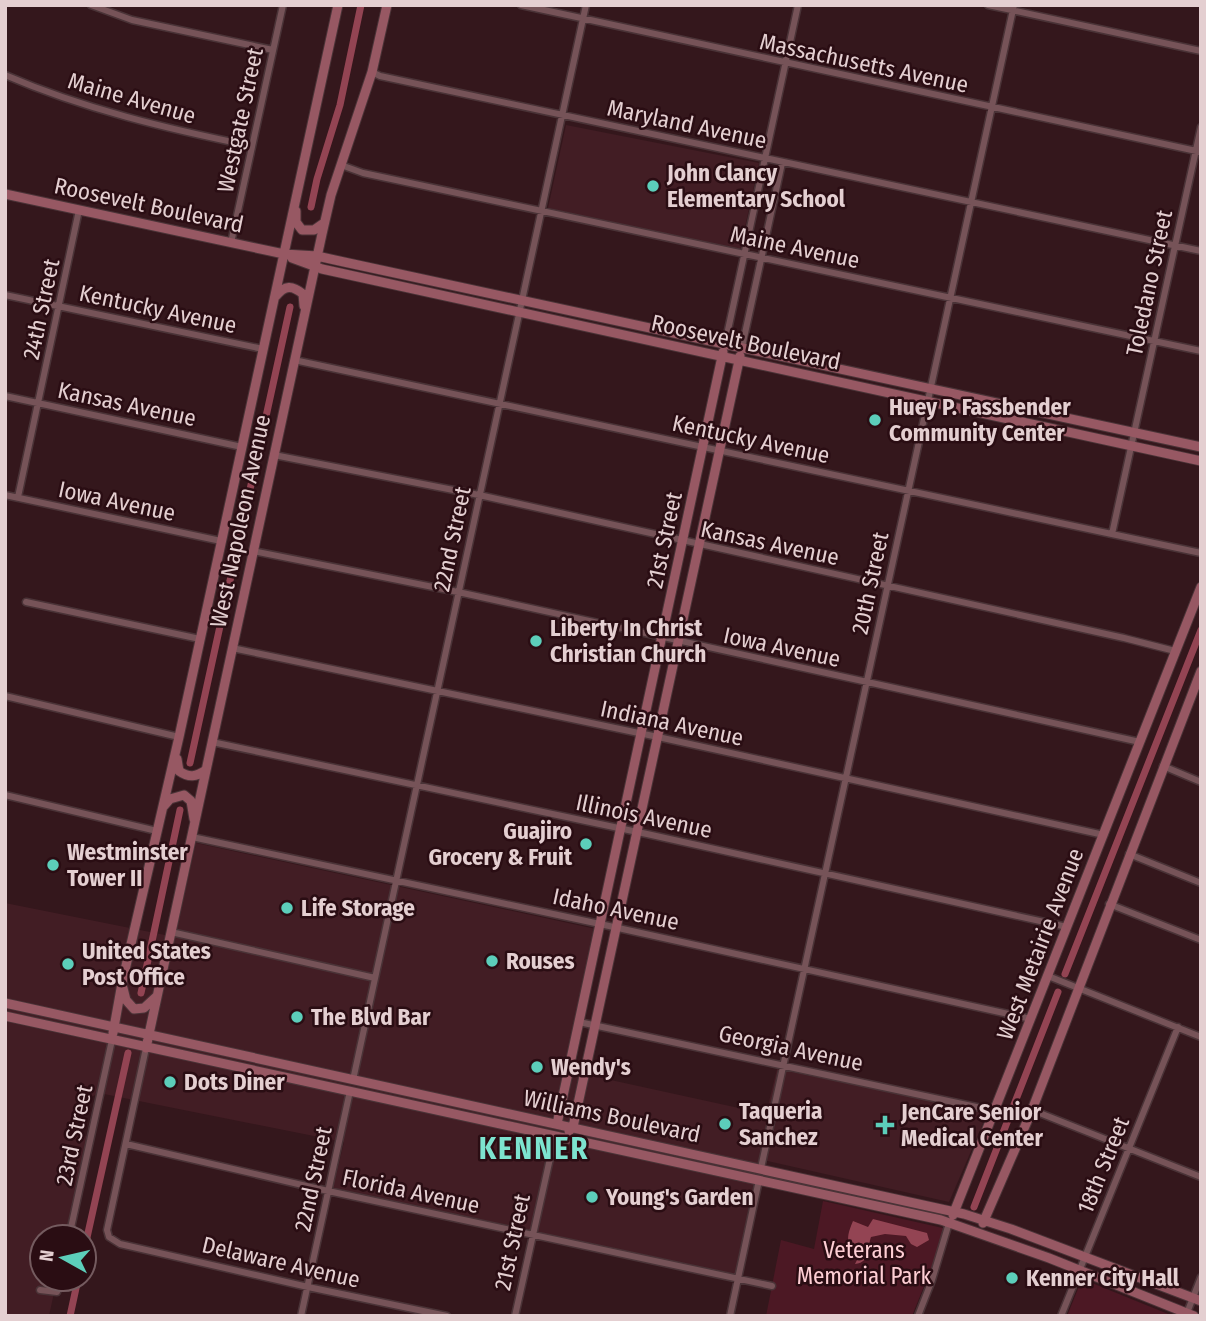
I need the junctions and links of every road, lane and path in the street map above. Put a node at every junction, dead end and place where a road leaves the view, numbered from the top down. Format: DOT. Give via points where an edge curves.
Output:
graph roads {
  1 [pos="91,5"];
  2 [pos="283,5"];
  3 [pos="338,5"];
  4 [pos="387,5"];
  5 [pos="521,5"];
  6 [pos="586,5"];
  7 [pos="798,5"];
  8 [pos="988,5"];
  9 [pos="1013,8"];
  10 [pos="583,19"];
  11 [pos="273,50"];
  12 [pos="1201,51"];
  13 [pos="786,64"];
  14 [pos="372,72"];
  15 [pos="5,75"];
  16 [pos="992,108"];
  17 [pos="562,115"];
  18 [pos="1201,127"];
  19 [pos="252,146"];
  20 [pos="1198,151"];
  21 [pos="766,159"];
  22 [pos="782,163"];
  23 [pos="341,165"];
  24 [pos="5,194"];
  25 [pos="295,202"];
  26 [pos="970,202"];
  27 [pos="79,210"];
  28 [pos="541,210"];
  29 [pos="325,222"];
  30 [pos="231,243"];
  31 [pos="1175,246"];
  32 [pos="1201,251"];
  33 [pos="284,254"];
  34 [pos="746,255"];
  35 [pos="317,256"];
  36 [pos="761,257"];
  37 [pos="315,267"];
  38 [pos="5,295"];
  39 [pos="275,296"];
  40 [pos="950,299"];
  41 [pos="522,300"];
  42 [pos="60,307"];
  43 [pos="519,312"];
  44 [pos="304,315"];
  45 [pos="1154,341"];
  46 [pos="725,344"];
  47 [pos="741,347"];
  48 [pos="263,349"];
  49 [pos="1201,351"];
  50 [pos="722,356"];
  51 [pos="294,359"];
  52 [pos="739,360"];
  53 [pos="931,388"];
  54 [pos="5,396"];
  55 [pos="928,401"];
  56 [pos="499,402"];
  57 [pos="39,403"];
  58 [pos="1134,433"];
  59 [pos="704,446"];
  60 [pos="1132,446"];
  61 [pos="242,447"];
  62 [pos="1201,447"];
  63 [pos="719,450"];
  64 [pos="274,455"];
  65 [pos="1201,461"];
  66 [pos="908,491"];
  67 [pos="5,495"];
  68 [pos="479,495"];
  69 [pos="18,498"];
  70 [pos="1112,534"];
  71 [pos="221,541"];
  72 [pos="684,542"];
  73 [pos="699,545"];
  74 [pos="253,551"];
  75 [pos="1199,552"];
  76 [pos="888,587"];
  77 [pos="1201,587"];
  78 [pos="458,592"];
  79 [pos="26,602"];
  80 [pos="200,639"];
  81 [pos="662,639"];
  82 [pos="679,642"];
  83 [pos="232,648"];
  84 [pos="1175,652"];
  85 [pos="1201,671"];
  86 [pos="866,683"];
  87 [pos="1198,683"];
  88 [pos="437,690"];
  89 [pos="5,696"];
  90 [pos="642,734"];
  91 [pos="179,737"];
  92 [pos="658,737"];
  93 [pos="212,742"];
  94 [pos="1140,742"];
  95 [pos="176,750"];
  96 [pos="1163,766"];
  97 [pos="206,771"];
  98 [pos="846,778"];
  99 [pos="1201,782"];
  100 [pos="416,786"];
  101 [pos="5,795"];
  102 [pos="163,808"];
  103 [pos="194,824"];
  104 [pos="621,829"];
  105 [pos="157,831"];
  106 [pos="638,832"];
  107 [pos="1104,835"];
  108 [pos="192,837"];
  109 [pos="1129,854"];
  110 [pos="825,874"];
  111 [pos="396,881"];
  112 [pos="1201,883"];
  113 [pos="1109,904"];
  114 [pos="600,923"];
  115 [pos="1068,927"];
  116 [pos="617,928"];
  117 [pos="171,932"];
  118 [pos="1201,940"];
  119 [pos="804,969"];
  120 [pos="1048,976"];
  121 [pos="375,978"];
  122 [pos="122,983"];
  123 [pos="1077,988"];
  124 [pos="158,995"];
  125 [pos="5,1003"];
  126 [pos="5,1016"];
  127 [pos="1031,1019"];
  128 [pos="579,1022"];
  129 [pos="595,1025"];
  130 [pos="114,1027"];
  131 [pos="1178,1027"];
  132 [pos="149,1035"];
  133 [pos="1201,1037"];
  134 [pos="112,1040"];
  135 [pos="146,1048"];
  136 [pos="783,1064"];
  137 [pos="353,1080"];
  138 [pos="374,1084"];
  139 [pos="350,1091"];
  140 [pos="1032,1110"];
  141 [pos="995,1111"];
  142 [pos="557,1124"];
  143 [pos="573,1127"];
  144 [pos="531,1130"];
  145 [pos="555,1136"];
  146 [pos="126,1144"];
  147 [pos="1128,1149"];
  148 [pos="761,1168"];
  149 [pos="736,1175"];
  150 [pos="795,1176"];
  151 [pos="1201,1177"];
  152 [pos="759,1180"];
  153 [pos="328,1191"];
  154 [pos="954,1212"];
  155 [pos="986,1220"];
  156 [pos="72,1223"];
  157 [pos="949,1223"];
  158 [pos="969,1229"];
  159 [pos="532,1236"];
  160 [pos="1049,1243"];
  161 [pos="1085,1256"];
  162 [pos="1045,1257"];
  163 [pos="1078,1270"];
  164 [pos="1201,1277"];
  165 [pos="738,1279"];
  166 [pos="772,1286"];
  167 [pos="308,1287"];
  168 [pos="1197,1299"];
  169 [pos="1190,1314"];
  170 [pos="301,1316"];
  171 [pos="447,1316"];
  172 [pos="515,1316"];
  173 [pos="730,1316"];
  174 [pos="918,1316"];
  175 [pos="1060,1316"];
  1 -- 11 [label="street" via="132,20"];
  2 -- 11 [label="street, Westgate Street"];
  3 -- 25 [label="main road, West Napoleon Avenue"];
  4 -- 14 [label="main road, West Napoleon Avenue"];
  5 -- 10 [label="street, Massachusetts Avenue"];
  6 -- 10 [label="street, 22nd Street"];
  7 -- 13 [label="street, 21st Street"];
  8 -- 9 [label="street"];
  9 -- 12 [label="street"];
  9 -- 16 [label="street, 20th Street"];
  10 -- 13 [label="street, Massachusetts Avenue"];
  10 -- 17 [label="street, 22nd Street"];
  11 -- 19 [label="street, Westgate Street"];
  13 -- 16 [label="street, Massachusetts Avenue"];
  13 -- 21 [label="street, 21st Street"];
  14 -- 17 [label="street, Maryland Avenue"];
  14 -- 23 [label="main road, West Napoleon Avenue"];
  15 -- 19 [label="street, Maine Avenue" via="94,108"];
  16 -- 20 [label="street, Massachusetts Avenue"];
  16 -- 26 [label="street, 20th Street"];
  17 -- 21 [label="street, Maryland Avenue"];
  17 -- 28 [label="street, 22nd Street"];
  18 -- 20 [label="street, Toledano Street"];
  19 -- 30 [label="street, Westgate Street"];
  20 -- 31 [label="street, Toledano Street"];
  21 -- 22 [label="street, Maryland Avenue"];
  21 -- 34 [label="street, 21st Street"];
  22 -- 26 [label="street, Maryland Avenue"];
  22 -- 36 [label="street, 21st Street"];
  23 -- 28 [label="street, Maine Avenue"];
  23 -- 29 [label="main road, West Napoleon Avenue"];
  24 -- 27 [label="main road, Roosevelt Boulevard"];
  25 -- 29 [label="main road" via="296,222 302,230 314,230"];
  25 -- 33 [label="main road, West Napoleon Avenue"];
  26 -- 31 [label="street, Maryland Avenue"];
  26 -- 40 [label="street, 20th Street"];
  27 -- 30 [label="main road, Roosevelt Boulevard"];
  27 -- 42 [label="street, 24th Street"];
  28 -- 34 [label="street, Maine Avenue"];
  28 -- 41 [label="street, 22nd Street"];
  29 -- 35 [label="main road, West Napoleon Avenue"];
  30 -- 33 [label="main road, Roosevelt Boulevard"];
  31 -- 32 [label="street, Maryland Avenue"];
  31 -- 45 [label="street, Toledano Street"];
  33 -- 35 [label="main road, Roosevelt Boulevard"];
  33 -- 37 [label="main road, Roosevelt Boulevard"];
  33 -- 39 [label="main road, West Napoleon Avenue"];
  34 -- 36 [label="street, Maine Avenue"];
  34 -- 46 [label="street, 21st Street"];
  35 -- 37 [label="main road, West Napoleon Avenue"];
  35 -- 41 [label="main road, Roosevelt Boulevard"];
  36 -- 40 [label="street, Maine Avenue"];
  36 -- 47 [label="street, 21st Street"];
  37 -- 43 [label="main road, Roosevelt Boulevard"];
  37 -- 44 [label="main road, West Napoleon Avenue"];
  38 -- 42 [label="street, Kentucky Avenue"];
  39 -- 44 [label="main road" via="282,289 295,287 303,294"];
  39 -- 48 [label="main road, West Napoleon Avenue"];
  40 -- 45 [label="street, Maine Avenue"];
  40 -- 53 [label="street, 20th Street"];
  41 -- 43 [label="street, 22nd Street"];
  41 -- 46 [label="main road, Roosevelt Boulevard"];
  42 -- 48 [label="street, Kentucky Avenue"];
  42 -- 57 [label="street, 24th Street"];
  43 -- 50 [label="main road, Roosevelt Boulevard"];
  43 -- 56 [label="street, 22nd Street"];
  44 -- 51 [label="main road, West Napoleon Avenue"];
  45 -- 49 [label="street, Maine Avenue"];
  45 -- 58 [label="street, Toledano Street"];
  46 -- 47 [label="main road, Roosevelt Boulevard"];
  46 -- 50 [label="main road, 21st Street"];
  47 -- 52 [label="main road, 21st Street"];
  47 -- 53 [label="main road, Roosevelt Boulevard"];
  48 -- 61 [label="main road, West Napoleon Avenue"];
  50 -- 52 [label="main road, Roosevelt Boulevard"];
  50 -- 59 [label="main road, 21st Street"];
  51 -- 56 [label="street, Kentucky Avenue"];
  51 -- 64 [label="main road, West Napoleon Avenue"];
  52 -- 55 [label="main road, Roosevelt Boulevard"];
  52 -- 63 [label="main road, 21st Street"];
  53 -- 55 [label="street, 20th Street"];
  53 -- 58 [label="main road, Roosevelt Boulevard"];
  54 -- 57 [label="street, Kansas Avenue"];
  55 -- 60 [label="main road, Roosevelt Boulevard"];
  55 -- 66 [label="street, 20th Street"];
  56 -- 59 [label="street, Kentucky Avenue"];
  56 -- 68 [label="street, 22nd Street"];
  57 -- 61 [label="street, Kansas Avenue"];
  57 -- 69 [label="street, 24th Street"];
  58 -- 60 [label="street, Toledano Street"];
  58 -- 62 [label="main road, Roosevelt Boulevard"];
  59 -- 63 [label="street, Kentucky Avenue"];
  59 -- 72 [label="main road, 21st Street"];
  60 -- 65 [label="main road, Roosevelt Boulevard"];
  60 -- 70 [label="street, Toledano Street"];
  61 -- 71 [label="main road, West Napoleon Avenue"];
  63 -- 66 [label="street, Kentucky Avenue"];
  63 -- 73 [label="main road, 21st Street"];
  64 -- 68 [label="street, Kansas Avenue"];
  64 -- 74 [label="main road, West Napoleon Avenue"];
  66 -- 70 [label="street, Kentucky Avenue"];
  66 -- 76 [label="street, 20th Street"];
  67 -- 69 [label="street, Iowa Avenue"];
  68 -- 72 [label="street, Kansas Avenue"];
  68 -- 78 [label="street, 22nd Street"];
  69 -- 71 [label="street, Iowa Avenue"];
  70 -- 75 [label="street, Kentucky Avenue"];
  71 -- 80 [label="main road, West Napoleon Avenue"];
  72 -- 73 [label="street, Kansas Avenue"];
  72 -- 81 [label="main road, 21st Street"];
  73 -- 76 [label="street, Kansas Avenue"];
  73 -- 82 [label="main road, 21st Street"];
  74 -- 78 [label="street, Iowa Avenue"];
  74 -- 83 [label="main road, West Napoleon Avenue"];
  76 -- 84 [label="street, Kansas Avenue"];
  76 -- 86 [label="street, 20th Street"];
  77 -- 84 [label="main road, West Metairie Avenue"];
  78 -- 81 [label="street, Iowa Avenue"];
  78 -- 88 [label="street, 22nd Street"];
  79 -- 80 [label="street"];
  80 -- 91 [label="main road, West Napoleon Avenue"];
  81 -- 82 [label="street, Iowa Avenue"];
  81 -- 90 [label="main road, 21st Street"];
  82 -- 86 [label="street, Iowa Avenue"];
  82 -- 92 [label="main road, 21st Street"];
  83 -- 88 [label="street, Indiana Avenue"];
  83 -- 93 [label="main road, West Napoleon Avenue"];
  84 -- 94 [label="main road, West Metairie Avenue"];
  85 -- 87 [label="main road"];
  86 -- 94 [label="street, Iowa Avenue"];
  86 -- 98 [label="street, 20th Street"];
  87 -- 96 [label="main road"];
  88 -- 90 [label="street, Indiana Avenue"];
  88 -- 100 [label="street, 22nd Street"];
  89 -- 91 [label="street"];
  90 -- 92 [label="street, Indiana Avenue"];
  90 -- 104 [label="main road, 21st Street"];
  91 -- 95 [label="main road, West Napoleon Avenue"];
  92 -- 98 [label="street, Indiana Avenue"];
  92 -- 106 [label="main road, 21st Street"];
  93 -- 97 [label="main road, West Napoleon Avenue"];
  93 -- 100 [label="street, Illinois Avenue"];
  94 -- 107 [label="main road, West Metairie Avenue"];
  95 -- 97 [label="main road" via="179,771 197,776"];
  95 -- 102 [label="main road, West Napoleon Avenue"];
  96 -- 99 [label="street"];
  96 -- 109 [label="main road"];
  97 -- 103 [label="main road, West Napoleon Avenue"];
  98 -- 107 [label="street, Indiana Avenue"];
  98 -- 110 [label="street, 20th Street"];
  100 -- 104 [label="street, Illinois Avenue"];
  100 -- 111 [label="street, 22nd Street"];
  101 -- 105 [label="street"];
  102 -- 103 [label="main road" via="170,799 184,795 191,801"];
  102 -- 105 [label="main road, West Napoleon Avenue"];
  103 -- 108 [label="main road, West Napoleon Avenue"];
  104 -- 106 [label="street, Illinois Avenue"];
  104 -- 114 [label="main road, 21st Street"];
  105 -- 122 [label="main road, West Napoleon Avenue"];
  106 -- 110 [label="street, Illinois Avenue"];
  106 -- 116 [label="main road, 21st Street"];
  107 -- 115 [label="main road, West Metairie Avenue"];
  108 -- 111 [label="street, Idaho Avenue"];
  108 -- 117 [label="main road, West Napoleon Avenue"];
  109 -- 112 [label="street"];
  109 -- 113 [label="main road"];
  110 -- 115 [label="street, Illinois Avenue"];
  110 -- 119 [label="street, 20th Street"];
  111 -- 114 [label="street, Idaho Avenue"];
  111 -- 121 [label="street, 22nd Street"];
  113 -- 118 [label="street"];
  113 -- 123 [label="main road"];
  114 -- 116 [label="street, Idaho Avenue"];
  114 -- 128 [label="main road, 21st Street"];
  115 -- 120 [label="main road, West Metairie Avenue"];
  116 -- 119 [label="street, Idaho Avenue"];
  116 -- 129 [label="main road, 21st Street"];
  117 -- 121 [label="street"];
  117 -- 124 [label="main road, West Napoleon Avenue"];
  119 -- 127 [label="street, Idaho Avenue"];
  119 -- 136 [label="street, 20th Street"];
  120 -- 123 [label="street"];
  120 -- 127 [label="main road, West Metairie Avenue"];
  121 -- 137 [label="street, 22nd Street"];
  122 -- 124 [label="main road" via="134,1009 144,1009"];
  122 -- 130 [label="main road, West Napoleon Avenue"];
  123 -- 131 [label="street"];
  123 -- 140 [label="main road"];
  124 -- 132 [label="main road, West Napoleon Avenue"];
  125 -- 130 [label="main road, Williams Boulevard"];
  126 -- 134 [label="main road, Williams Boulevard"];
  127 -- 141 [label="main road, West Metairie Avenue"];
  128 -- 129 [label="street, Georgia Avenue"];
  128 -- 142 [label="main road, 21st Street"];
  129 -- 136 [label="street, Georgia Avenue"];
  129 -- 143 [label="main road, 21st Street"];
  130 -- 132 [label="main road, Williams Boulevard"];
  130 -- 134 [label="main road, West Napoleon Avenue"];
  131 -- 133 [label="street"];
  131 -- 147 [label="street, 18th Street"];
  132 -- 135 [label="main road, West Napoleon Avenue"];
  132 -- 137 [label="main road, Williams Boulevard"];
  134 -- 135 [label="main road, Williams Boulevard"];
  134 -- 156 [label="street, 23rd Street"];
  135 -- 139 [label="main road, Williams Boulevard"];
  135 -- 146 [label="street"];
  136 -- 141 [label="street, Georgia Avenue"];
  136 -- 148 [label="street, 20th Street"];
  137 -- 138 [label="main road, Williams Boulevard"];
  138 -- 139 [label="main road"];
  138 -- 142 [label="main road, Williams Boulevard"];
  139 -- 144 [label="main road, Williams Boulevard"];
  139 -- 153 [label="street, 22nd Street"];
  140 -- 147 [label="street"];
  140 -- 155 [label="main road"];
  141 -- 154 [label="main road, West Metairie Avenue"];
  142 -- 143 [label="main road, Williams Boulevard"];
  143 -- 144 [label="main road" via="568,1132"];
  143 -- 148 [label="main road, Williams Boulevard"];
  144 -- 145 [label="main road, Williams Boulevard"];
  145 -- 149 [label="main road, Williams Boulevard"];
  145 -- 159 [label="street, 21st Street"];
  146 -- 153 [label="street, Florida Avenue"];
  146 -- 167 [label="street, Delaware Avenue" via="108,1237 117,1243"];
  147 -- 151 [label="street"];
  147 -- 161 [label="street, 18th Street"];
  148 -- 149 [label="main road"];
  148 -- 150 [label="main road, Williams Boulevard"];
  149 -- 152 [label="main road, Williams Boulevard"];
  150 -- 152 [label="main road"];
  150 -- 154 [label="main road, Williams Boulevard"];
  152 -- 157 [label="main road, Williams Boulevard"];
  152 -- 165 [label="street"];
  153 -- 159 [label="street, Florida Avenue"];
  153 -- 167 [label="street, 22nd Street"];
  154 -- 155 [label="main road, Williams Boulevard"];
  154 -- 157 [label="main road, West Metairie Avenue"];
  155 -- 158 [label="main road"];
  155 -- 160 [label="main road, Williams Boulevard"];
  157 -- 158 [label="main road, Williams Boulevard"];
  157 -- 174 [label="street, West Metairie Avenue"];
  158 -- 162 [label="main road, Williams Boulevard"];
  159 -- 165 [label="street, Florida Avenue"];
  159 -- 172 [label="street, 21st Street"];
  160 -- 161 [label="main road, Williams Boulevard"];
  160 -- 162 [label="main road"];
  161 -- 163 [label="street, 18th Street"];
  161 -- 168 [label="main road, Williams Boulevard"];
  162 -- 163 [label="main road, Williams Boulevard"];
  163 -- 169 [label="main road, Williams Boulevard"];
  163 -- 175 [label="street, 18th Street"];
  164 -- 168 [label="street"];
  165 -- 166 [label="street, Florida Avenue"];
  165 -- 173 [label="street"];
  167 -- 170 [label="street, 22nd Street"];
  167 -- 171 [label="street, Delaware Avenue"];
  168 -- 169 [label="street"];
}
